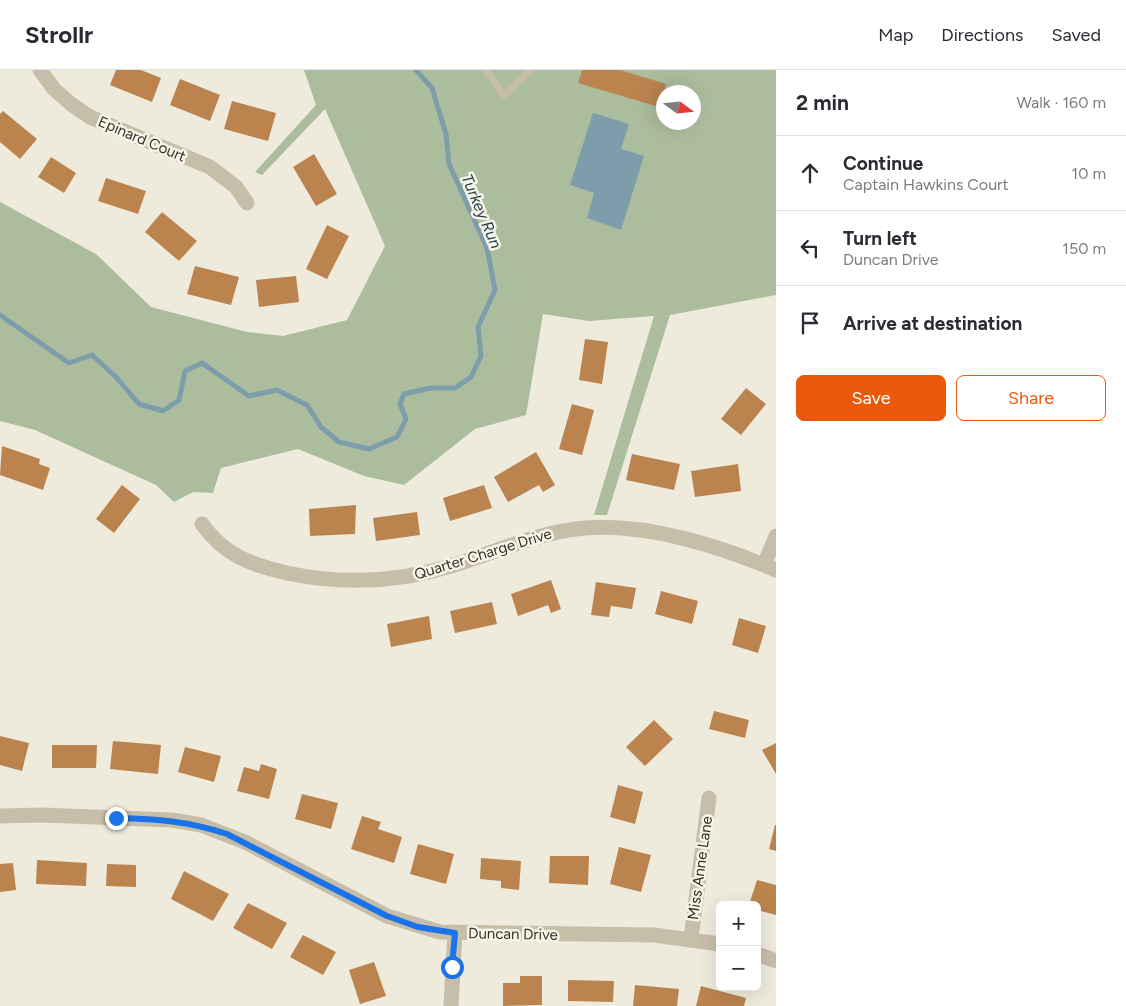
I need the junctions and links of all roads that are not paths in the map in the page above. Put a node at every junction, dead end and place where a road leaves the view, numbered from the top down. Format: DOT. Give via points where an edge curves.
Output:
graph roads {
  1 [pos="40,70"];
  2 [pos="486,70"];
  3 [pos="530,70"];
  4 [pos="247,203"];
  5 [pos="202,524"];
  6 [pos="776,536"];
  7 [pos="770,567"];
  8 [pos="710,798"];
  9 [pos="0,816"];
  10 [pos="455,933"];
  11 [pos="691,938"];
  12 [pos="716,943"];
  13 [pos="761,955"];
  14 [pos="776,961"];
  15 [pos="451,1006"];
  1 -- 4 [label="street, Epinard Court" via="54,89 90,117 210,168 236,187"];
  2 -- 3 [label="lane" via="504,95"];
  5 -- 7 [label="street, Quarter Charge Drive" via="225,549 240,558 309,578 344,581 419,575 554,532 587,528 670,536 711,546"];
  6 -- 7 [label="street"];
  8 -- 11 [label="street, Miss Anne Lane"];
  9 -- 10 [label="street, Duncan Drive" via="172,820 201,825 245,842 387,916 418,927"];
  10 -- 11 [label="street, Duncan Drive"];
  10 -- 15 [label="street"];
  11 -- 12 [label="street, Duncan Drive"];
  13 -- 14 [label="street"];
}
